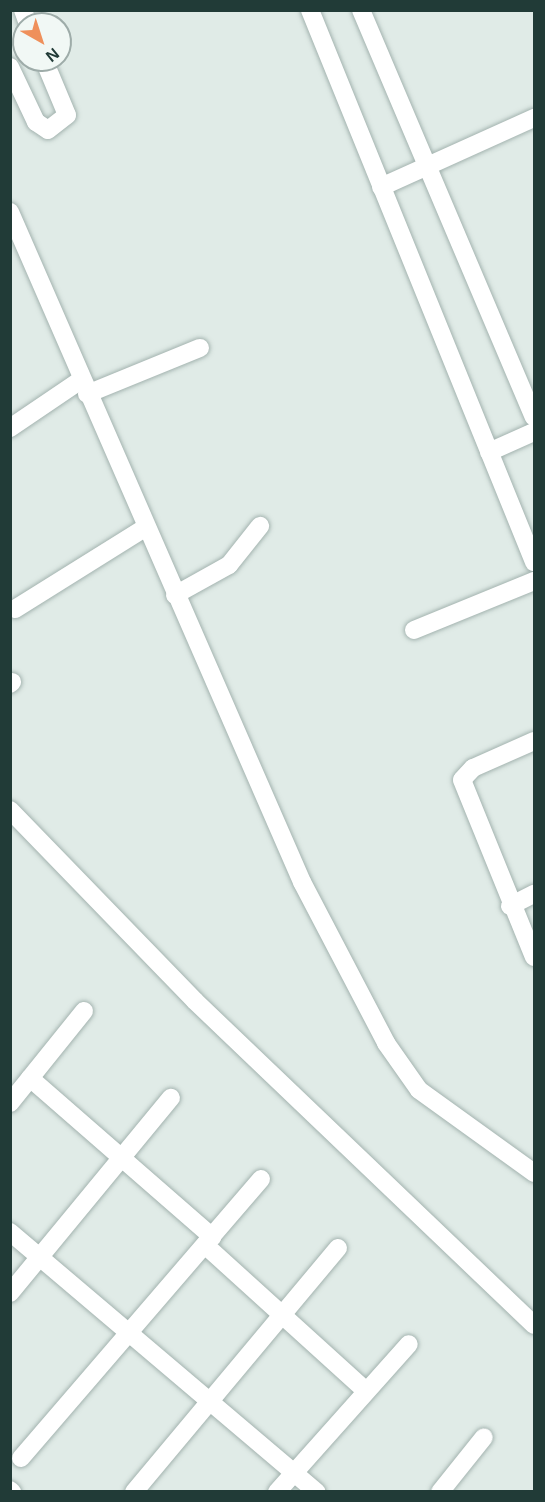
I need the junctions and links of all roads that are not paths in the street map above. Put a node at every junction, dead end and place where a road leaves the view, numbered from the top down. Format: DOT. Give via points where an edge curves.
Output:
graph roads {
  1 [pos="310,10"];
  2 [pos="361,10"];
  3 [pos="12,72"];
  4 [pos="49,72"];
  5 [pos="534,118"];
  6 [pos="427,167"];
  7 [pos="381,187"];
  8 [pos="10,212"];
  9 [pos="16,242"];
  10 [pos="200,348"];
  11 [pos="84,387"];
  12 [pos="534,417"];
  13 [pos="10,428"];
  14 [pos="534,432"];
  15 [pos="489,452"];
  16 [pos="261,526"];
  17 [pos="146,527"];
  18 [pos="534,562"];
  19 [pos="534,581"];
  20 [pos="176,595"];
  21 [pos="15,609"];
  22 [pos="414,630"];
  23 [pos="534,741"];
  24 [pos="10,810"];
  25 [pos="534,894"];
  26 [pos="510,906"];
  27 [pos="534,957"];
  28 [pos="84,1011"];
  29 [pos="30,1078"];
  30 [pos="171,1098"];
  31 [pos="10,1103"];
  32 [pos="122,1157"];
  33 [pos="534,1173"];
  34 [pos="261,1179"];
  35 [pos="10,1232"];
  36 [pos="208,1241"];
  37 [pos="338,1248"];
  38 [pos="40,1257"];
  39 [pos="10,1293"];
  40 [pos="282,1313"];
  41 [pos="534,1325"];
  42 [pos="131,1334"];
  43 [pos="409,1344"];
  44 [pos="366,1391"];
  45 [pos="210,1401"];
  46 [pos="484,1437"];
  47 [pos="21,1458"];
  48 [pos="294,1472"];
  49 [pos="134,1491"];
  50 [pos="277,1491"];
  51 [pos="317,1491"];
  52 [pos="440,1491"];
  1 -- 7 [label="street"];
  2 -- 6 [label="street"];
  3 -- 4 [label="street" via="36,122 48,130 67,115"];
  5 -- 6 [label="street"];
  6 -- 7 [label="street"];
  6 -- 12 [label="street"];
  7 -- 15 [label="street"];
  8 -- 9 [label="street"];
  9 -- 11 [label="street"];
  10 -- 11 [label="street"];
  11 -- 13 [label="street"];
  11 -- 17 [label="street"];
  14 -- 15 [label="street"];
  15 -- 18 [label="street"];
  16 -- 20 [label="street" via="229,565"];
  17 -- 20 [label="street"];
  17 -- 21 [label="street"];
  19 -- 22 [label="street"];
  20 -- 33 [label="street" via="302,882 386,1043 419,1090"];
  23 -- 26 [label="street" via="473,768 462,780"];
  24 -- 41 [label="street" via="195,1001"];
  25 -- 26 [label="street"];
  26 -- 27 [label="street"];
  28 -- 29 [label="street"];
  29 -- 31 [label="street"];
  29 -- 32 [label="street"];
  30 -- 32 [label="street"];
  32 -- 36 [label="street"];
  32 -- 38 [label="street"];
  34 -- 36 [label="street"];
  35 -- 38 [label="street"];
  36 -- 40 [label="street"];
  36 -- 42 [label="street"];
  37 -- 40 [label="street"];
  38 -- 39 [label="street"];
  38 -- 42 [label="street"];
  40 -- 44 [label="street"];
  40 -- 45 [label="street"];
  42 -- 45 [label="street"];
  42 -- 47 [label="street"];
  43 -- 44 [label="street"];
  44 -- 48 [label="street"];
  45 -- 48 [label="street"];
  45 -- 49 [label="street"];
  46 -- 52 [label="street"];
  48 -- 50 [label="street"];
  48 -- 51 [label="street"];
}
